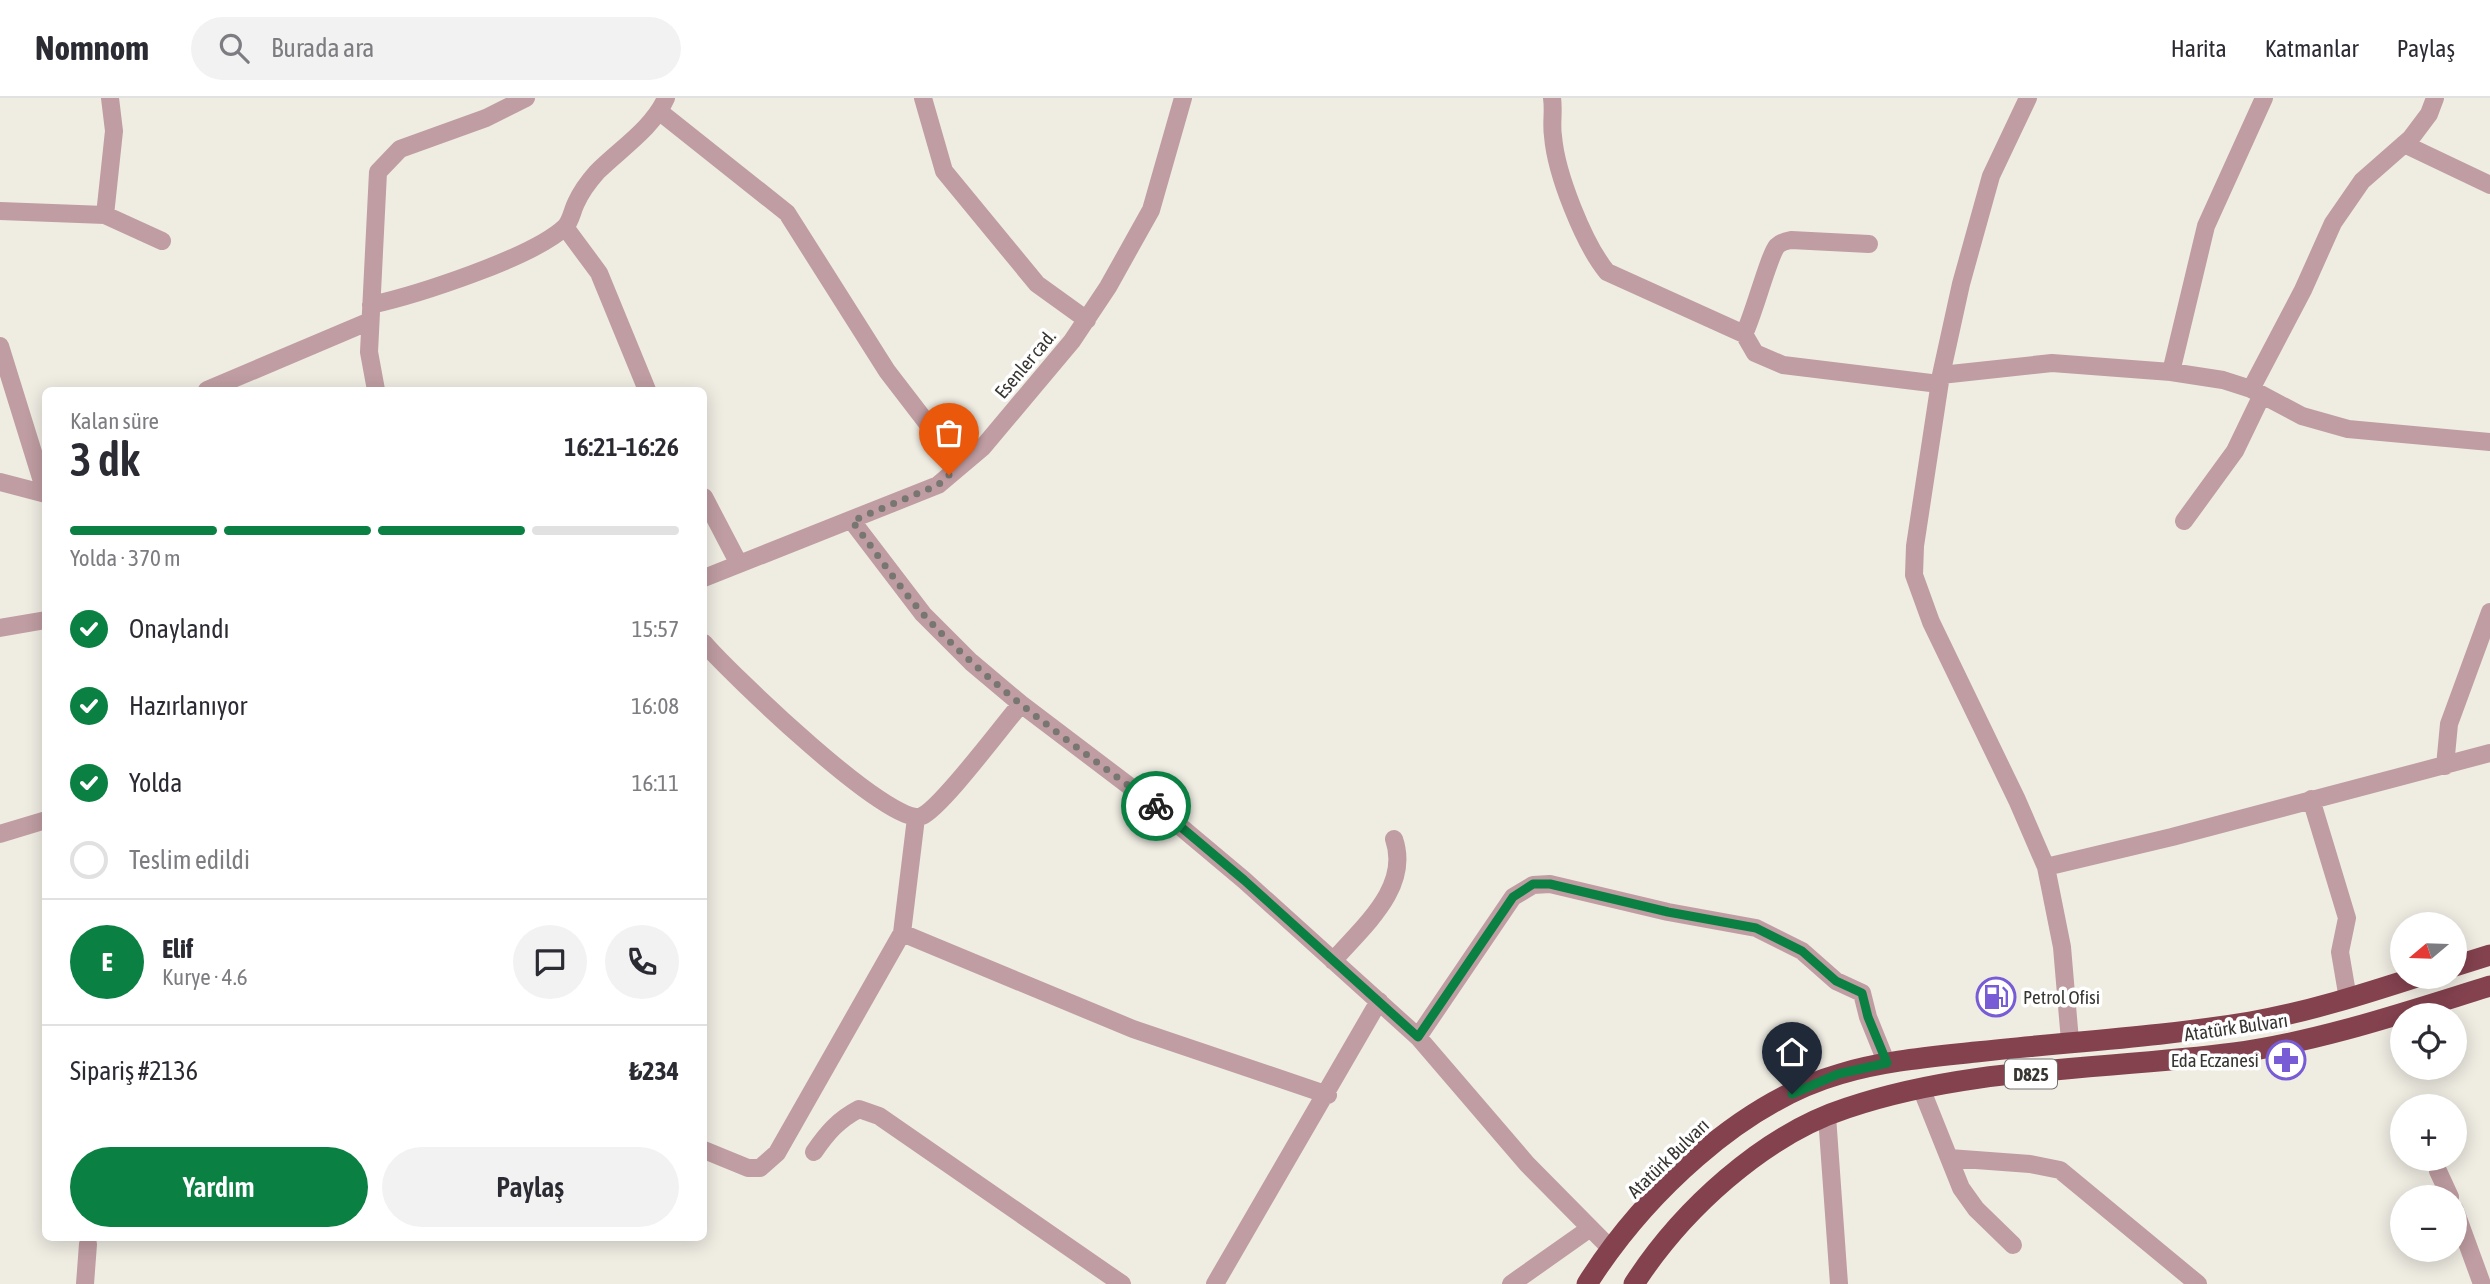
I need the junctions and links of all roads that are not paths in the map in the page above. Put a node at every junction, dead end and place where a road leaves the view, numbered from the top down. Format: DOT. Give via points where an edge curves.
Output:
graph roads {
  1 [pos="110,98"];
  2 [pos="526,98"];
  3 [pos="923,98"];
  4 [pos="1184,98"];
  5 [pos="1552,98"];
  6 [pos="2028,98"];
  7 [pos="2264,98"];
  8 [pos="2435,98"];
  9 [pos="663,105"];
  10 [pos="2404,144"];
  11 [pos="2490,185"];
  12 [pos="0,211"];
  13 [pos="105,215"];
  14 [pos="565,227"];
  15 [pos="162,241"];
  16 [pos="1869,244"];
  17 [pos="370,313"];
  18 [pos="1087,320"];
  19 [pos="1744,334"];
  20 [pos="0,346"];
  21 [pos="2171,372"];
  22 [pos="1940,379"];
  23 [pos="213,387"];
  24 [pos="375,387"];
  25 [pos="646,387"];
  26 [pos="2256,392"];
  27 [pos="2490,442"];
  28 [pos="960,466"];
  29 [pos="42,481"];
  30 [pos="0,482"];
  31 [pos="42,493"];
  32 [pos="707,503"];
  33 [pos="852,521"];
  34 [pos="2184,521"];
  35 [pos="739,564"];
  36 [pos="707,577"];
  37 [pos="2490,612"];
  38 [pos="42,621"];
  39 [pos="0,628"];
  40 [pos="707,646"];
  41 [pos="1021,704"];
  42 [pos="2490,753"];
  43 [pos="2445,766"];
  44 [pos="2311,799"];
  45 [pos="916,818"];
  46 [pos="42,821"];
  47 [pos="0,834"];
  48 [pos="1394,839"];
  49 [pos="2046,867"];
  50 [pos="902,933"];
  51 [pos="2490,956"];
  52 [pos="1333,961"];
  53 [pos="2468,962"];
  54 [pos="2390,986"];
  55 [pos="2490,986"];
  56 [pos="2348,999"];
  57 [pos="1379,1001"];
  58 [pos="1418,1037"];
  59 [pos="2070,1041"];
  60 [pos="2047,1044"];
  61 [pos="1887,1063"];
  62 [pos="2051,1071"];
  63 [pos="1921,1088"];
  64 [pos="1328,1094"];
  65 [pos="1827,1116"];
  66 [pos="707,1151"];
  67 [pos="814,1152"];
  68 [pos="1949,1158"];
  69 [pos="2438,1171"];
  70 [pos="2444,1185"];
  71 [pos="1589,1229"];
  72 [pos="2467,1243"];
  73 [pos="88,1244"];
  74 [pos="2013,1245"];
  75 [pos="1612,1250"];
  76 [pos="85,1284"];
  77 [pos="1122,1284"];
  78 [pos="1215,1284"];
  79 [pos="1511,1284"];
  80 [pos="1587,1284"];
  81 [pos="1634,1284"];
  82 [pos="1839,1284"];
  83 [pos="2197,1284"];
  84 [pos="2482,1284"];
  1 -- 13 [label="street" via="114,131"];
  2 -- 17 [label="street" via="486,118 400,149 378,173"];
  3 -- 18 [label="street" via="944,171 1037,284"];
  4 -- 18 [label="street, Esenler cad." via="1151,210"];
  5 -- 19 [label="street" via="1553,138 1593,255 1619,279"];
  6 -- 22 [label="street" via="1991,176"];
  7 -- 21 [label="street" via="2206,226"];
  8 -- 10 [label="street" via="2429,114"];
  9 -- 14 [label="street" via="596,174"];
  9 -- 28 [label="street" via="787,213 887,371"];
  10 -- 11 [label="street"];
  10 -- 26 [label="street" via="2362,181 2333,223"];
  12 -- 13 [label="street"];
  13 -- 15 [label="street"];
  14 -- 17 [label="street" via="517,255"];
  14 -- 25 [label="street" via="599,273"];
  16 -- 19 [label="street" via="1781,243"];
  17 -- 23 [label="street"];
  17 -- 24 [label="street" via="369,352"];
  18 -- 28 [label="street, Esenler cad." via="983,447"];
  19 -- 22 [label="street" via="1755,353 1783,365"];
  20 -- 29 [label="street"];
  21 -- 22 [label="street" via="2052,363"];
  21 -- 26 [label="street" via="2223,380"];
  22 -- 49 [label="street" via="1914,575 1931,622"];
  26 -- 27 [label="street" via="2302,416 2348,429"];
  26 -- 34 [label="street" via="2235,451"];
  28 -- 33 [label="street, Esenler cad." via="938,485"];
  30 -- 31 [label="street"];
  32 -- 35 [label="street"];
  33 -- 35 [label="street, Esenler cad."];
  33 -- 41 [label="street" via="923,614"];
  35 -- 36 [label="street, Esenler cad."];
  37 -- 43 [label="street" via="2449,724"];
  38 -- 39 [label="street"];
  40 -- 45 [label="street" via="813,748 880,802"];
  41 -- 45 [label="street" via="939,801"];
  41 -- 52 [label="street" via="1157,807"];
  42 -- 43 [label="street"];
  43 -- 44 [label="street"];
  44 -- 49 [label="street"];
  44 -- 56 [label="street" via="2347,918 2340,952"];
  45 -- 50 [label="street"];
  46 -- 47 [label="street"];
  48 -- 52 [label="street" via="1398,870 1388,896"];
  49 -- 59 [label="street" via="2062,947"];
  50 -- 64 [label="street" via="1133,1030"];
  50 -- 66 [label="street" via="777,1153 760,1168 748,1168"];
  51 -- 53 [label="highway"];
  52 -- 57 [label="street"];
  54 -- 56 [label="highway, Atatürk Bulvarı / D825"];
  55 -- 62 [label="highway, Atatürk Bulvarı / D825" via="2291,1044"];
  56 -- 59 [label="highway, Atatürk Bulvarı / D825" via="2250,1022"];
  57 -- 58 [label="street"];
  57 -- 64 [label="street"];
  58 -- 61 [label="street" via="1513,897 1533,884 1550,884 1756,928 1802,951 1836,981 1862,993"];
  58 -- 71 [label="street"];
  59 -- 60 [label="highway, Atatürk Bulvarı / D825"];
  60 -- 61 [label="highway, Atatürk Bulvarı / D825"];
  60 -- 62 [label="highway"];
  61 -- 75 [label="highway, Atatürk Bulvarı / D825" via="1817,1082 1732,1129 1671,1181"];
  62 -- 63 [label="highway, Atatürk Bulvarı / D825"];
  63 -- 65 [label="highway, Atatürk Bulvarı / D825"];
  63 -- 68 [label="street"];
  64 -- 78 [label="street"];
  65 -- 81 [label="highway, Atatürk Bulvarı / D825" via="1780,1141 1711,1193 1681,1222"];
  65 -- 82 [label="street"];
  67 -- 77 [label="street" via="843,1117 859,1110 879,1116"];
  68 -- 74 [label="street" via="1976,1209"];
  68 -- 83 [label="street" via="2060,1170"];
  69 -- 70 [label="street"];
  71 -- 75 [label="street"];
  71 -- 79 [label="street"];
  72 -- 84 [label="street"];
  73 -- 76 [label="street"];
  75 -- 80 [label="highway, Atatürk Bulvarı / D825"];
}
